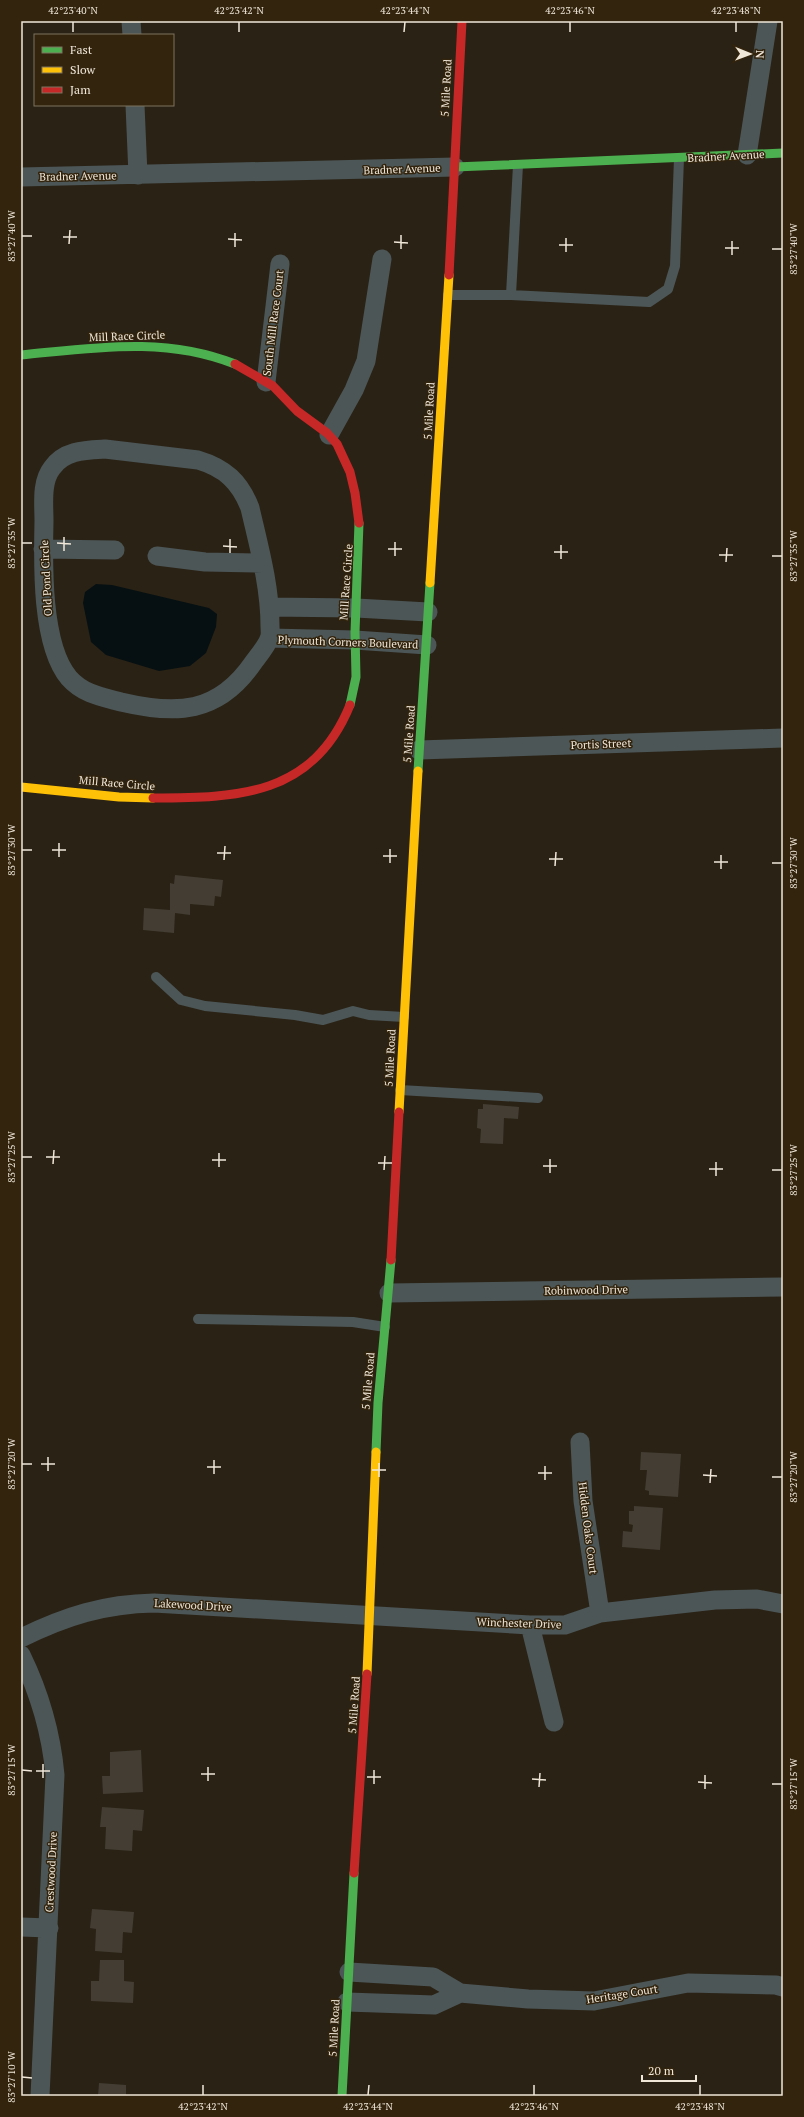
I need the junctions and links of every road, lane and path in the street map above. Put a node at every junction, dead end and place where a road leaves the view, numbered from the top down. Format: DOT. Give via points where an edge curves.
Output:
graph roads {
  1 [pos="132,21"];
  2 [pos="462,21"];
  3 [pos="768,21"];
  4 [pos="132,34"];
  5 [pos="135,106"];
  6 [pos="783,153"];
  7 [pos="747,155"];
  8 [pos="679,158"];
  9 [pos="518,164"];
  10 [pos="455,167"];
  11 [pos="138,175"];
  12 [pos="21,177"];
  13 [pos="382,258"];
  14 [pos="280,264"];
  15 [pos="448,295"];
  16 [pos="511,296"];
  17 [pos="21,355"];
  18 [pos="266,382"];
  19 [pos="329,435"];
  20 [pos="43,549"];
  21 [pos="115,550"];
  22 [pos="157,556"];
  23 [pos="262,562"];
  24 [pos="270,607"];
  25 [pos="356,608"];
  26 [pos="428,612"];
  27 [pos="270,638"];
  28 [pos="354,640"];
  29 [pos="427,645"];
  30 [pos="783,738"];
  31 [pos="419,750"];
  32 [pos="21,787"];
  33 [pos="156,977"];
  34 [pos="404,1017"];
  35 [pos="400,1090"];
  36 [pos="538,1098"];
  37 [pos="783,1287"];
  38 [pos="389,1293"];
  39 [pos="198,1319"];
  40 [pos="386,1327"];
  41 [pos="580,1442"];
  42 [pos="783,1604"];
  43 [pos="600,1613"];
  44 [pos="372,1616"];
  45 [pos="530,1625"];
  46 [pos="21,1638"];
  47 [pos="21,1654"];
  48 [pos="554,1722"];
  49 [pos="21,1927"];
  50 [pos="48,1928"];
  51 [pos="349,1972"];
  52 [pos="783,1987"];
  53 [pos="460,1993"];
  54 [pos="347,2002"];
  55 [pos="40,2096"];
  56 [pos="342,2096"];
  1 -- 4 [label="street"];
  2 -- 10 [label="street, 5 Mile Road"];
  3 -- 7 [label="street"];
  5 -- 11 [label="street"];
  6 -- 7 [label="street, Bradner Avenue"];
  7 -- 8 [label="street, Bradner Avenue"];
  8 -- 9 [label="street, Bradner Avenue"];
  8 -- 16 [label="lane" via="675,266 668,289 649,302"];
  9 -- 10 [label="street, Bradner Avenue"];
  9 -- 16 [label="lane"];
  10 -- 11 [label="street, Bradner Avenue"];
  10 -- 15 [label="street, 5 Mile Road"];
  11 -- 12 [label="street, Bradner Avenue"];
  13 -- 19 [label="street" via="366,361 354,390"];
  14 -- 18 [label="street, South Mill Race Court"];
  15 -- 16 [label="lane"];
  15 -- 26 [label="street, 5 Mile Road"];
  17 -- 18 [label="street, Mill Race Circle" via="133,346 180,347 226,360"];
  18 -- 19 [label="street, Mill Race Circle" via="279,391 297,411"];
  19 -- 25 [label="street, Mill Race Circle" via="340,448 348,467 359,511 361,536"];
  20 -- 21 [label="street"];
  20 -- 23 [label="street, Old Pond Circle" via="45,489 47,476 52,467 71,453 105,449 198,460 224,471 233,478 245,495"];
  20 -- 27 [label="street, Old Pond Circle" via="45,604 54,646 66,674 88,693 152,709 190,708 213,700 229,689 249,668"];
  22 -- 23 [label="street" via="205,562"];
  23 -- 24 [label="street, Old Pond Circle"];
  24 -- 25 [label="street"];
  24 -- 27 [label="street, Old Pond Circle"];
  25 -- 26 [label="street"];
  25 -- 28 [label="street, Mill Race Circle"];
  26 -- 29 [label="street, 5 Mile Road"];
  27 -- 28 [label="street, Plymouth Corners Boulevard"];
  28 -- 29 [label="street, Plymouth Corners Boulevard"];
  28 -- 32 [label="street, Mill Race Circle" via="356,685 347,708 324,748 306,767 264,790 159,799"];
  29 -- 31 [label="street, 5 Mile Road"];
  30 -- 31 [label="street, Portis Street"];
  31 -- 34 [label="street, 5 Mile Road"];
  33 -- 34 [label="lane" via="181,1000 205,1006 323,1020 352,1011 369,1015"];
  34 -- 35 [label="street, 5 Mile Road"];
  35 -- 36 [label="lane"];
  35 -- 38 [label="street, 5 Mile Road"];
  37 -- 38 [label="street, Robinwood Drive"];
  38 -- 40 [label="street, 5 Mile Road"];
  39 -- 40 [label="lane" via="353,1322"];
  40 -- 44 [label="street, 5 Mile Road" via="378,1403"];
  41 -- 43 [label="street, Hidden Oaks Court" via="583,1501"];
  42 -- 43 [label="street, Winchester Drive" via="757,1599 715,1600"];
  43 -- 45 [label="street, Winchester Drive" via="565,1625"];
  44 -- 45 [label="street, Winchester Drive"];
  44 -- 46 [label="street, Lakewood Drive" via="133,1603 77,1613"];
  44 -- 51 [label="street, 5 Mile Road"];
  45 -- 48 [label="street"];
  47 -- 50 [label="street, Crestwood Drive" via="35,1683 46,1716 53,1752 55,1797"];
  49 -- 50 [label="street"];
  50 -- 55 [label="street, Crestwood Drive"];
  51 -- 53 [label="street, Heritage Court" via="433,1977"];
  51 -- 54 [label="street, 5 Mile Road"];
  52 -- 53 [label="street, Heritage Court" via="688,1983 594,2001"];
  53 -- 54 [label="street, Heritage Court" via="434,2005"];
  54 -- 56 [label="street, 5 Mile Road"];
}
